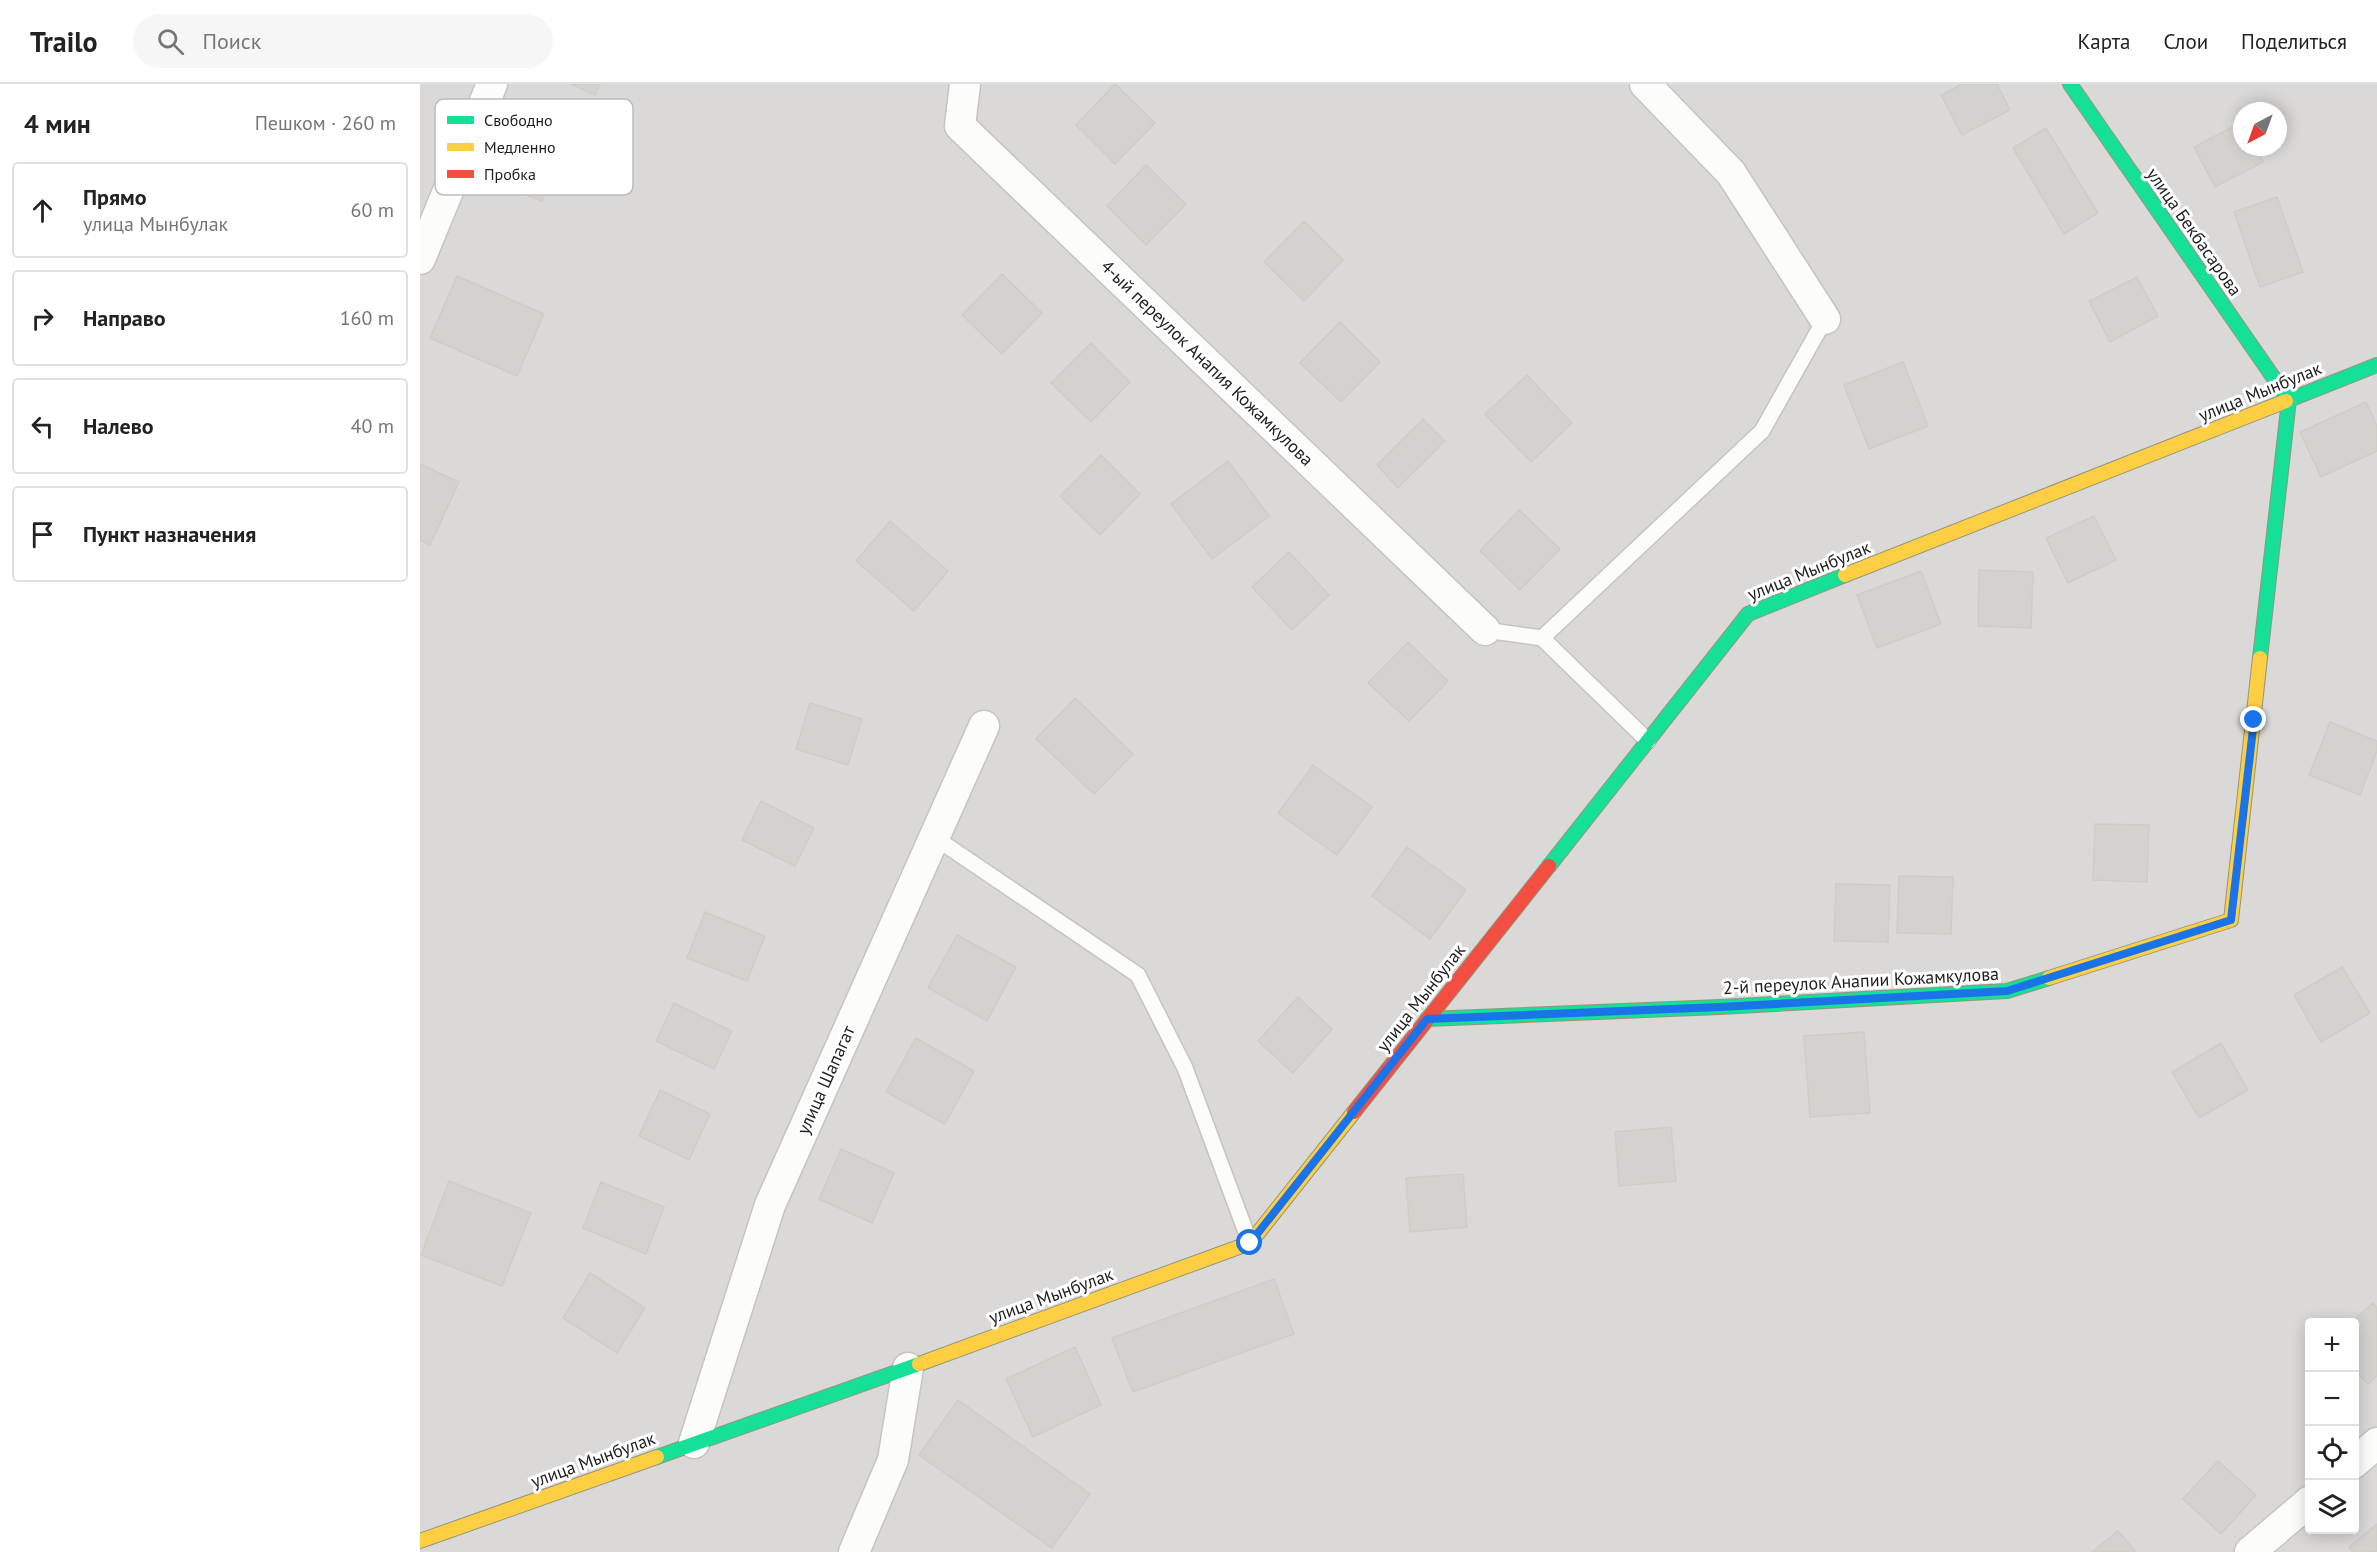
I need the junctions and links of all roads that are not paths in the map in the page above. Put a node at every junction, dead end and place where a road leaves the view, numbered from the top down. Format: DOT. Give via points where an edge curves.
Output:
graph roads {
  1 [pos="492,84"];
  2 [pos="965,84"];
  3 [pos="1645,84"];
  4 [pos="2070,84"];
  5 [pos="486,99"];
  6 [pos="446,195"];
  7 [pos="420,258"];
  8 [pos="1826,319"];
  9 [pos="2377,365"];
  10 [pos="2289,400"];
  11 [pos="1485,630"];
  12 [pos="1542,638"];
  13 [pos="984,726"];
  14 [pos="1648,741"];
  15 [pos="934,837"];
  16 [pos="1427,1019"];
  17 [pos="1250,1243"];
  18 [pos="908,1368"];
  19 [pos="694,1443"];
  20 [pos="2377,1443"];
  21 [pos="2359,1459"];
  22 [pos="2305,1505"];
  23 [pos="420,1541"];
  24 [pos="854,1552"];
  25 [pos="2250,1552"];
  1 -- 5 [label="street"];
  2 -- 11 [label="street, 4-ый переулок Анапия Кожамкулова" via="960,126"];
  3 -- 8 [label="street" via="1731,173"];
  4 -- 10 [label="street, улица Бекбасарова"];
  6 -- 7 [label="street"];
  8 -- 12 [label="lane" via="1762,431"];
  9 -- 10 [label="street, улица Мынбулак"];
  10 -- 14 [label="street, улица Мынбулак" via="1748,614"];
  10 -- 16 [label="street, 2-й переулок Анапии Кожамкулова" via="2231,920 2007,991"];
  11 -- 12 [label="lane"];
  12 -- 14 [label="lane"];
  13 -- 15 [label="street, улица Шапагат"];
  14 -- 16 [label="street, улица Мынбулак"];
  15 -- 17 [label="lane" via="1138,975 1185,1068"];
  15 -- 19 [label="street, улица Шапагат" via="770,1205"];
  16 -- 17 [label="street, улица Мынбулак"];
  17 -- 18 [label="street, улица Мынбулак"];
  18 -- 19 [label="street, улица Мынбулак"];
  18 -- 24 [label="street" via="893,1460"];
  19 -- 23 [label="street, улица Мынбулак"];
  20 -- 21 [label="street"];
  22 -- 25 [label="street"];
}
